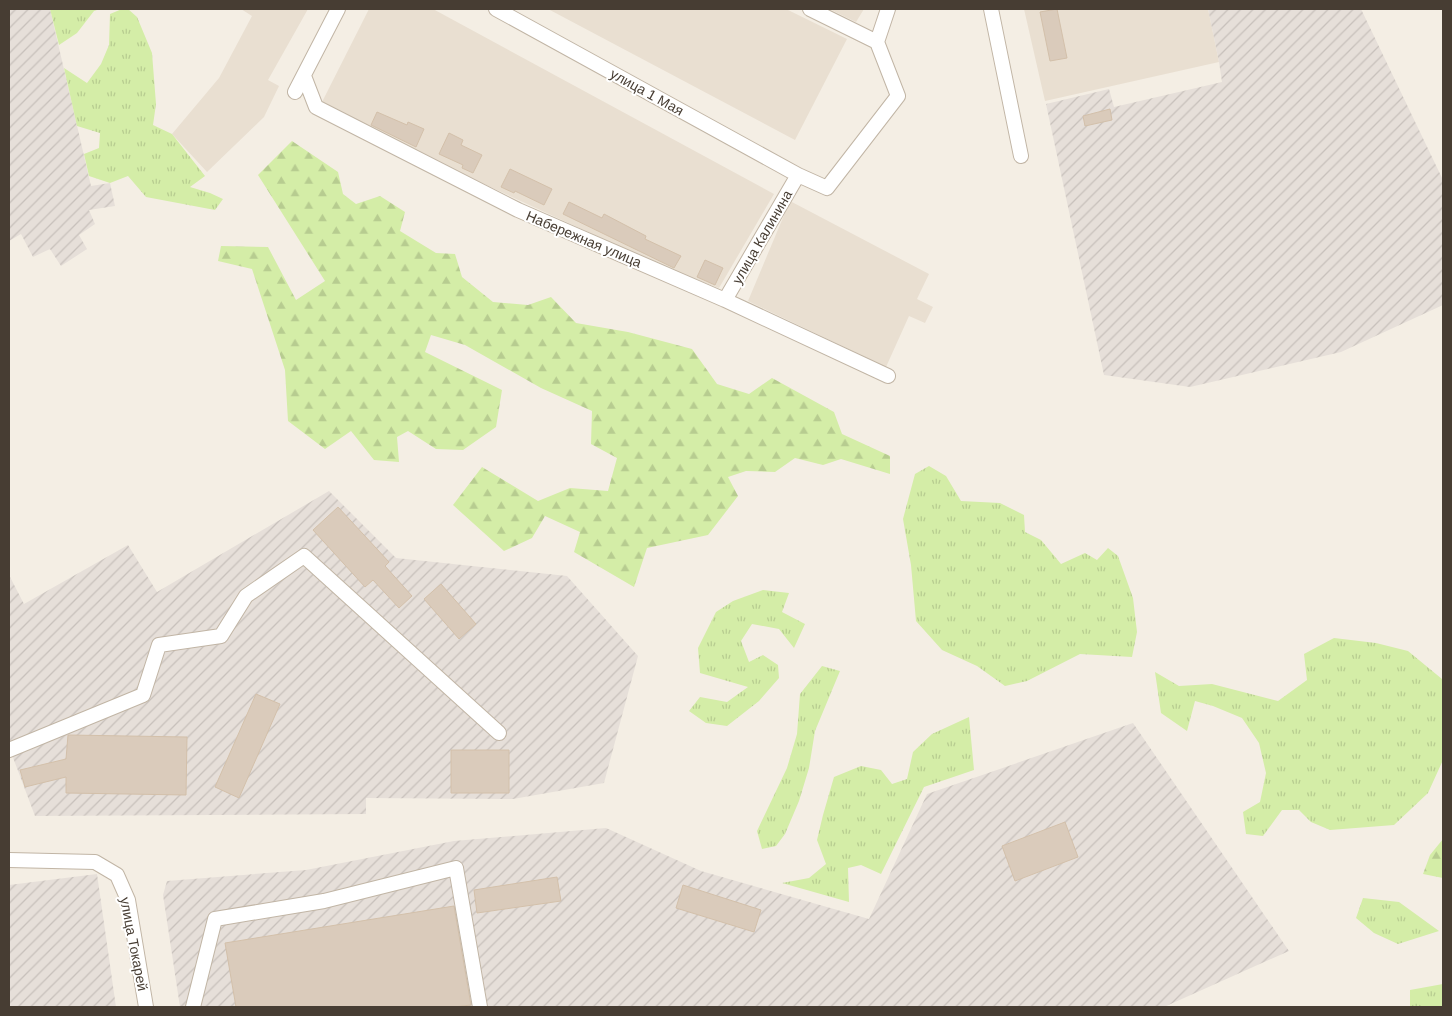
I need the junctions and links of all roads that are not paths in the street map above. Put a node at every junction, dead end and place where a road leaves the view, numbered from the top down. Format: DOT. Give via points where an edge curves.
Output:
graph roads {
  1 [pos="338,9"];
  2 [pos="496,9"];
  3 [pos="810,9"];
  4 [pos="888,9"];
  5 [pos="991,9"];
  6 [pos="877,42"];
  7 [pos="304,76"];
  8 [pos="296,92"];
  9 [pos="1021,156"];
  10 [pos="798,175"];
  11 [pos="725,300"];
  12 [pos="888,376"];
  13 [pos="499,733"];
  14 [pos="9,750"];
  15 [pos="9,860"];
  16 [pos="146,1007"];
  17 [pos="193,1007"];
  18 [pos="480,1007"];
  1 -- 7 [label="street"];
  2 -- 10 [label="street, улица 1 Мая"];
  3 -- 6 [label="street"];
  4 -- 6 [label="street"];
  5 -- 9 [label="street"];
  6 -- 10 [label="street, улица Калинина" via="898,96 828,188"];
  7 -- 8 [label="street"];
  7 -- 11 [label="street, Набережная улица" via="316,107 518,210"];
  10 -- 11 [label="street, улица Калинина"];
  11 -- 12 [label="street, Набережная улица"];
  13 -- 14 [label="street" via="304,556 246,596 221,636 159,644 143,695"];
  15 -- 16 [label="street, улица Токарей" via="95,862 117,875 128,900"];
  17 -- 18 [label="street" via="215,919 324,901 456,868"];
}
